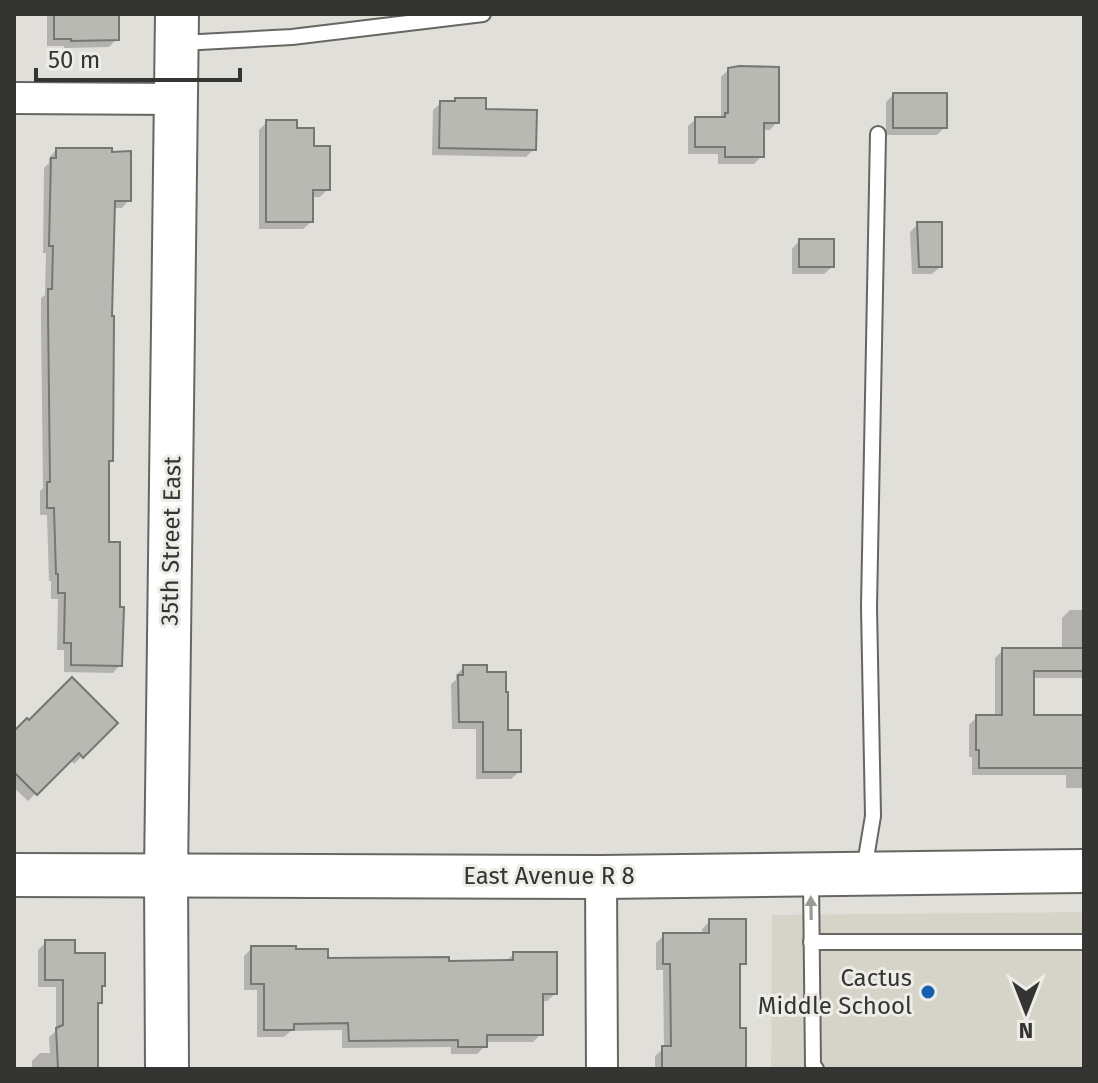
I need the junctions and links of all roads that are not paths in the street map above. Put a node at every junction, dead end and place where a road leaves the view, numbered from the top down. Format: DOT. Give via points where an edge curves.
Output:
graph roads {
  1 [pos="483,14"];
  2 [pos="177,29"];
  3 [pos="14,98"];
  4 [pos="177,99"];
  5 [pos="878,134"];
  6 [pos="1084,871"];
  7 [pos="166,874"];
  8 [pos="864,874"];
  9 [pos="14,875"];
  10 [pos="811,875"];
  11 [pos="601,877"];
  12 [pos="811,942"];
  13 [pos="1084,942"];
  14 [pos="167,1069"];
  15 [pos="602,1069"];
  16 [pos="816,1069"];
  1 -- 2 [label="lane" via="292,37"];
  2 -- 4 [label="street, 35th Street East"];
  3 -- 4 [label="street"];
  4 -- 7 [label="street, 35th Street East"];
  5 -- 8 [label="lane" via="869,607 873,816"];
  6 -- 8 [label="street, East Avenue R 8"];
  7 -- 9 [label="street, East Avenue R 8"];
  7 -- 11 [label="street, East Avenue R 8"];
  7 -- 14 [label="street, 35th Street East"];
  8 -- 10 [label="street, East Avenue R 8"];
  10 -- 11 [label="street, East Avenue R 8"];
  12 -- 10 [label="lane, one-way"];
  11 -- 15 [label="street"];
  12 -- 13 [label="lane"];
  12 -- 16 [label="lane"];
}
